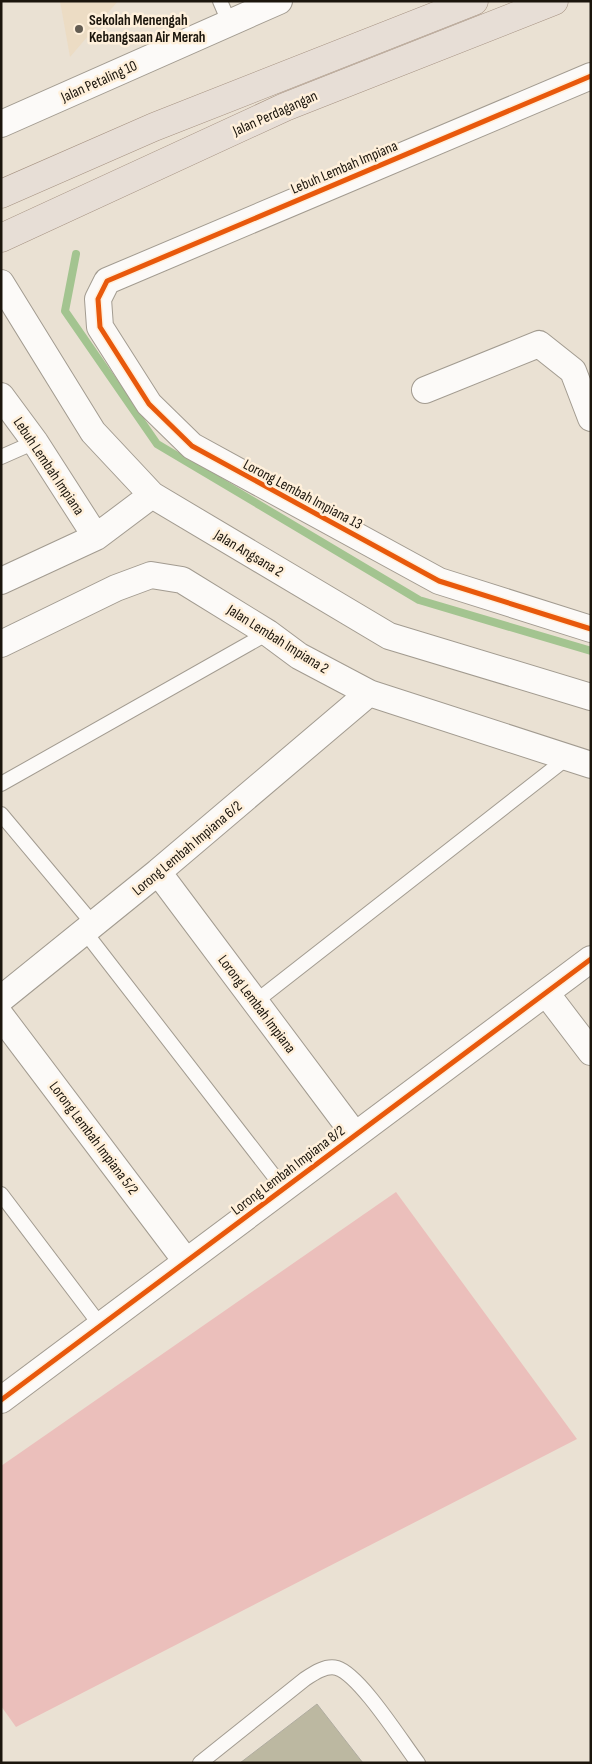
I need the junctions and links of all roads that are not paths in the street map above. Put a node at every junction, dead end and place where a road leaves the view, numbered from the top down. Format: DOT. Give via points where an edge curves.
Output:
graph roads {
  1 [pos="279,1"];
  2 [pos="474,1"];
  3 [pos="554,1"];
  4 [pos="224,12"];
  5 [pos="591,76"];
  6 [pos="1,124"];
  7 [pos="1,194"];
  8 [pos="1,238"];
  9 [pos="107,281"];
  10 [pos="1,283"];
  11 [pos="425,390"];
  12 [pos="1,396"];
  13 [pos="591,418"];
  14 [pos="35,442"];
  15 [pos="1,457"];
  16 [pos="152,495"];
  17 [pos="96,537"];
  18 [pos="1,581"];
  19 [pos="591,629"];
  20 [pos="268,633"];
  21 [pos="1,644"];
  22 [pos="369,693"];
  23 [pos="591,698"];
  24 [pos="579,761"];
  25 [pos="1,784"];
  26 [pos="1,814"];
  27 [pos="158,872"];
  28 [pos="90,928"];
  29 [pos="591,959"];
  30 [pos="546,993"];
  31 [pos="1,1000"];
  32 [pos="255,1002"];
  33 [pos="1,1016"];
  34 [pos="591,1052"];
  35 [pos="355,1135"];
  36 [pos="284,1189"];
  37 [pos="1,1194"];
  38 [pos="186,1261"];
  39 [pos="101,1326"];
  40 [pos="1,1400"];
  41 [pos="200,1763"];
  42 [pos="418,1763"];
  1 -- 4 [label="street, Jalan Petaling 10"];
  2 -- 7 [label="main road, Jalan Perdagangan" via="154,127"];
  3 -- 8 [label="main road, Jalan Perdagangan" via="284,107"];
  4 -- 6 [label="street, Jalan Petaling 10"];
  5 -- 9 [label="street, Lebuh Lembah Impiana"];
  9 -- 19 [label="street, Lorong Lembah Impiana 13" via="98,299 100,327 149,404 192,446 439,581"];
  10 -- 16 [label="street, Jalan Angsana 2" via="93,432"];
  11 -- 13 [label="street" via="539,344 573,370"];
  12 -- 14 [label="street, Lebuh Lembah Impiana"];
  14 -- 15 [label="lane"];
  14 -- 17 [label="street, Lebuh Lembah Impiana"];
  16 -- 17 [label="street"];
  16 -- 23 [label="street, Jalan Angsana 2" via="389,636"];
  17 -- 18 [label="street"];
  20 -- 21 [label="street, Jalan Lembah Impiana 2" via="182,580 151,575 116,588"];
  20 -- 22 [label="street, Jalan Lembah Impiana 2" via="299,656"];
  20 -- 25 [label="lane"];
  22 -- 24 [label="street, Jalan Lembah Impiana 2"];
  22 -- 27 [label="street, Lorong Lembah Impiana 6/2"];
  24 -- 32 [label="lane"];
  26 -- 28 [label="lane"];
  27 -- 28 [label="street, Lorong Lembah Impiana 6/2"];
  27 -- 32 [label="street, Lorong Lembah Impiana"];
  28 -- 31 [label="street, Lorong Lembah Impiana 6/2"];
  28 -- 36 [label="lane"];
  29 -- 30 [label="street, Lorong Lembah Impiana 8/2"];
  30 -- 34 [label="street"];
  30 -- 35 [label="street, Lorong Lembah Impiana 8/2"];
  32 -- 35 [label="street, Lorong Lembah Impiana"];
  33 -- 38 [label="street, Lorong Lembah Impiana 5/2"];
  35 -- 36 [label="street, Lorong Lembah Impiana 8/2"];
  36 -- 38 [label="street, Lorong Lembah Impiana 8/2"];
  37 -- 39 [label="lane"];
  38 -- 39 [label="street, Lorong Lembah Impiana 8/2"];
  39 -- 40 [label="street, Lorong Lembah Impiana 8/2"];
  41 -- 42 [label="lane" via="305,1679 320,1670 337,1668 358,1682"];
}
